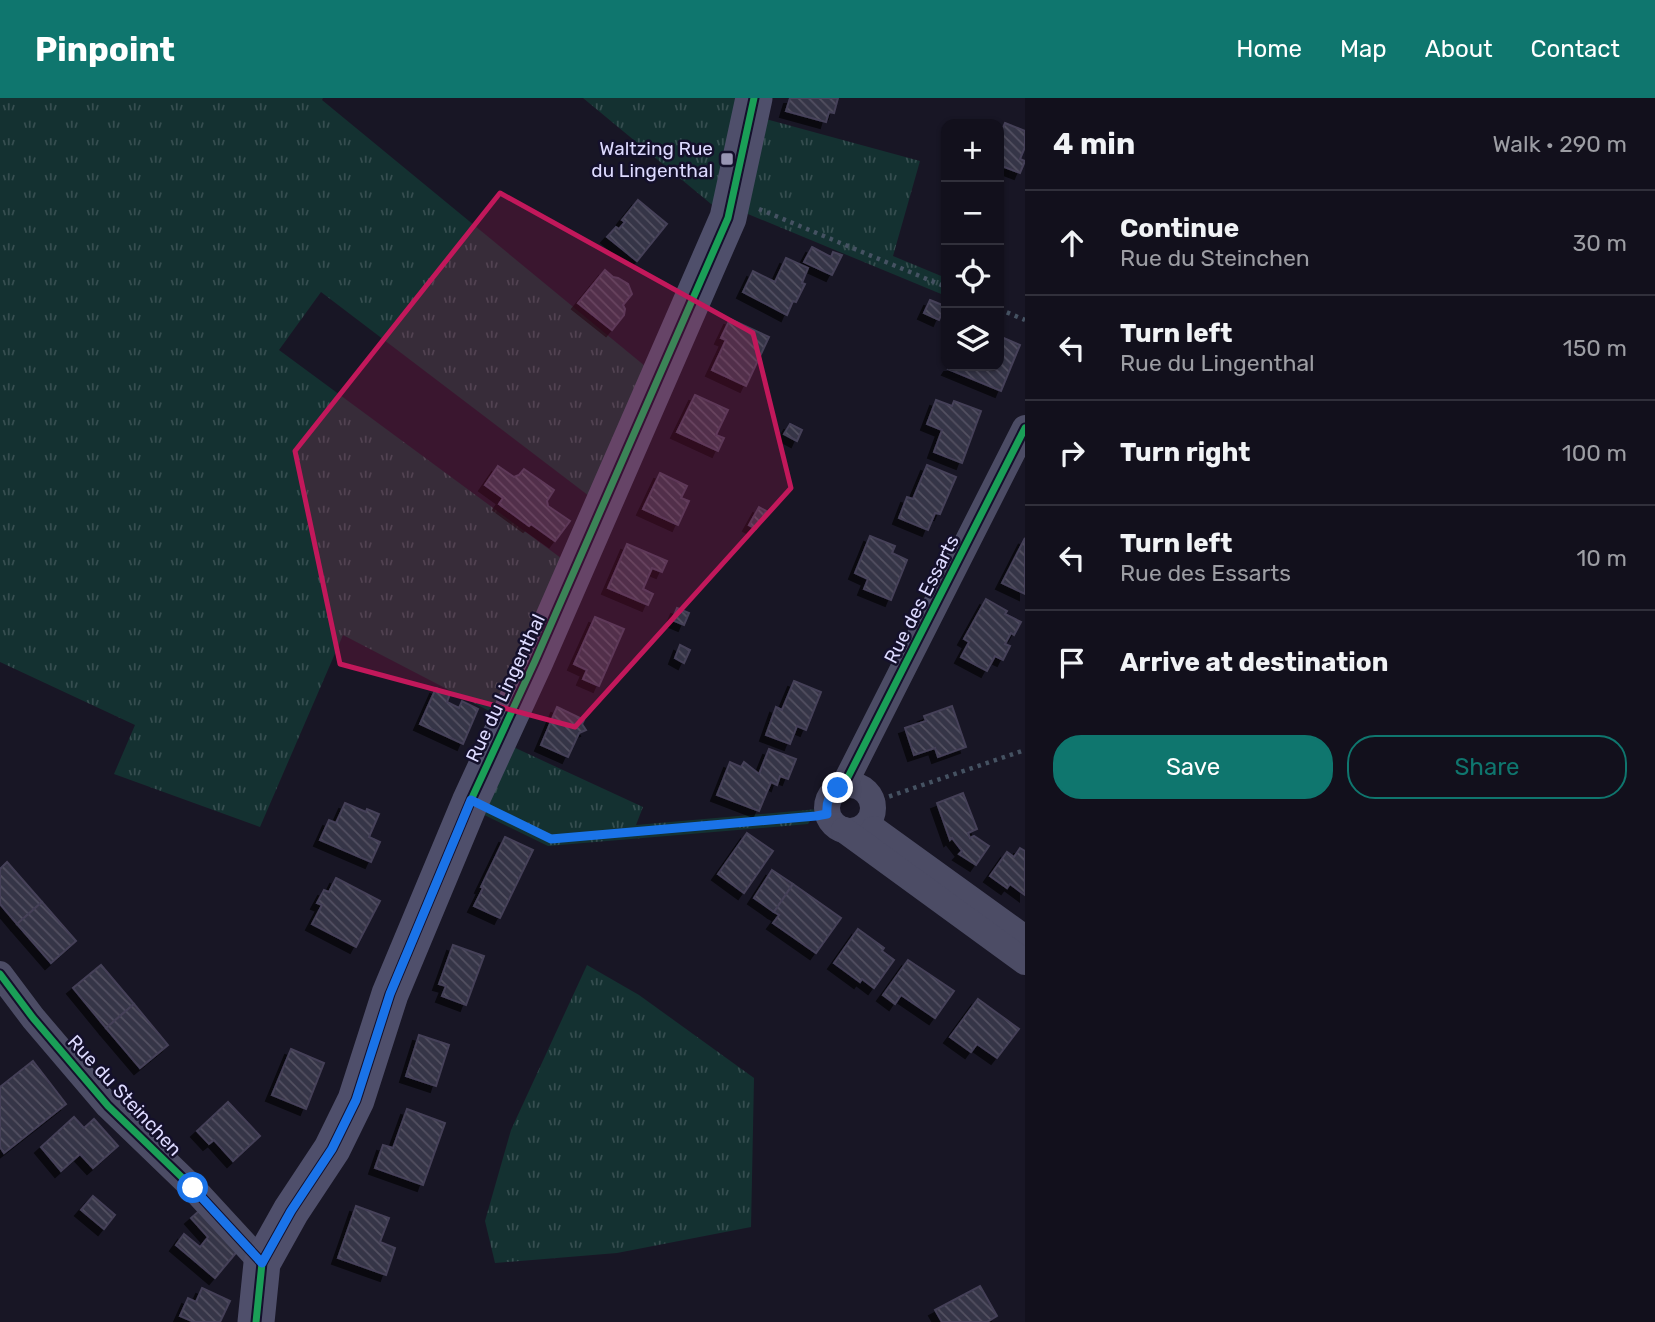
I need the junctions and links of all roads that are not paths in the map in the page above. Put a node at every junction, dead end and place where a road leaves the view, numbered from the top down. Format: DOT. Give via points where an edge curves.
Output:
graph roads {
  1 [pos="754,98"];
  2 [pos="1025,428"];
  3 [pos="853,817"];
  4 [pos="1025,939"];
  5 [pos="1025,962"];
  6 [pos="0,974"];
  7 [pos="262,1263"];
  8 [pos="256,1322"];
  1 -- 7 [label="street, Rue du Lingenthal" via="727,218 471,800 390,994 356,1100 332,1149"];
  2 -- 3 [label="street, Rue des Essarts" via="844,785 858,786 870,795"];
  3 -- 4 [label="street, Rue des Essarts"];
  3 -- 5 [label="street, Rue des Essarts"];
  6 -- 7 [label="street, Rue du Steinchen" via="108,1106"];
  7 -- 8 [label="street, Rue du Lingenthal"];
}
